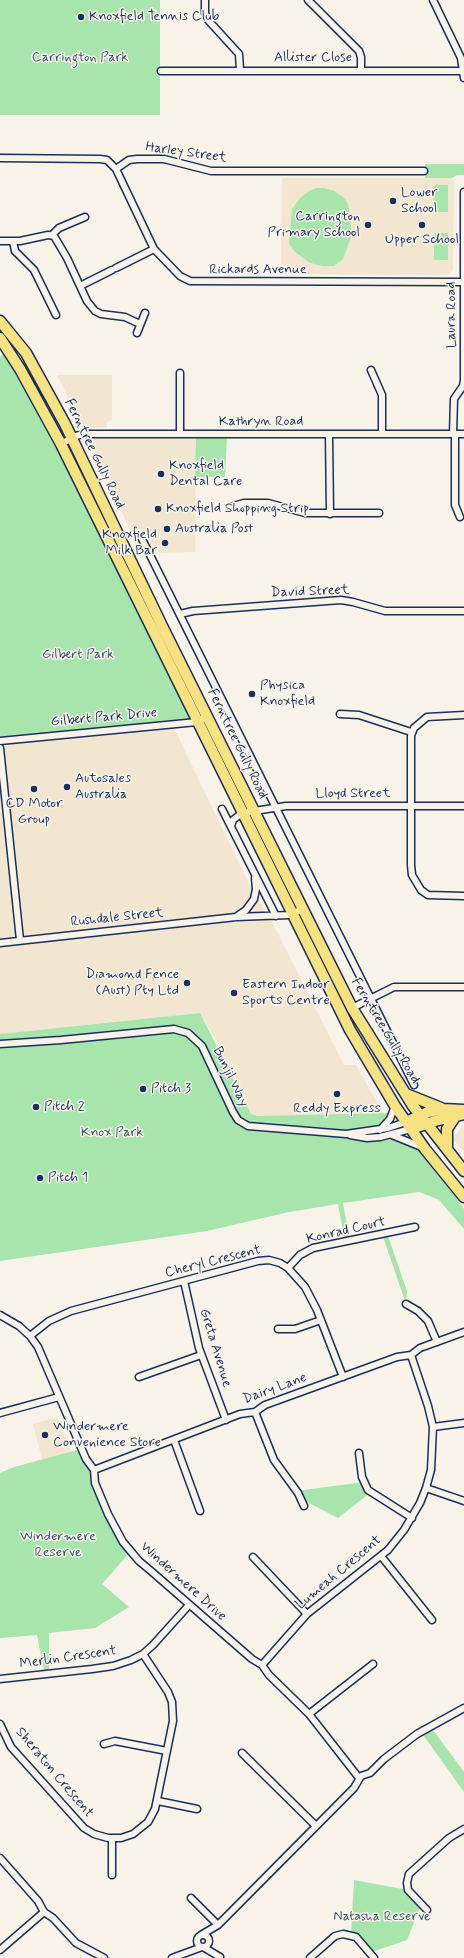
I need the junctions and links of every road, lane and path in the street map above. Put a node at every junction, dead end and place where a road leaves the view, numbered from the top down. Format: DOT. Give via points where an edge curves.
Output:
graph roads {
  1 [pos="204,0"];
  2 [pos="308,0"];
  3 [pos="433,0"];
  4 [pos="240,70"];
  5 [pos="361,70"];
  6 [pos="161,71"];
  7 [pos="464,71"];
  8 [pos="464,78"];
  9 [pos="0,158"];
  10 [pos="116,169"];
  11 [pos="424,171"];
  12 [pos="464,192"];
  13 [pos="85,217"];
  14 [pos="52,235"];
  15 [pos="0,241"];
  16 [pos="12,241"];
  17 [pos="154,249"];
  18 [pos="464,282"];
  19 [pos="80,286"];
  20 [pos="145,313"];
  21 [pos="56,315"];
  22 [pos="0,321"];
  23 [pos="140,324"];
  24 [pos="137,333"];
  25 [pos="0,338"];
  26 [pos="371,370"];
  27 [pos="180,373"];
  28 [pos="180,434"];
  29 [pos="330,434"];
  30 [pos="382,434"];
  31 [pos="454,434"];
  32 [pos="464,434"];
  33 [pos="72,438"];
  34 [pos="60,444"];
  35 [pos="230,507"];
  36 [pos="379,513"];
  37 [pos="330,514"];
  38 [pos="460,517"];
  39 [pos="141,537"];
  40 [pos="121,542"];
  41 [pos="111,548"];
  42 [pos="464,611"];
  43 [pos="180,614"];
  44 [pos="340,714"];
  45 [pos="464,715"];
  46 [pos="208,716"];
  47 [pos="198,722"];
  48 [pos="411,732"];
  49 [pos="0,741"];
  50 [pos="0,748"];
  51 [pos="410,806"];
  52 [pos="464,806"];
  53 [pos="275,807"];
  54 [pos="222,809"];
  55 [pos="253,810"];
  56 [pos="242,813"];
  57 [pos="231,826"];
  58 [pos="255,875"];
  59 [pos="464,896"];
  60 [pos="303,909"];
  61 [pos="292,914"];
  62 [pos="276,916"];
  63 [pos="236,917"];
  64 [pos="20,940"];
  65 [pos="0,943"];
  66 [pos="464,987"];
  67 [pos="370,998"];
  68 [pos="352,1008"];
  69 [pos="0,1044"];
  70 [pos="414,1085"];
  71 [pos="406,1094"];
  72 [pos="395,1106"];
  73 [pos="443,1109"];
  74 [pos="464,1110"];
  75 [pos="420,1115"];
  76 [pos="460,1116"];
  77 [pos="426,1124"];
  78 [pos="408,1126"];
  79 [pos="380,1130"];
  80 [pos="346,1134"];
  81 [pos="392,1135"];
  82 [pos="425,1149"];
  83 [pos="447,1149"];
  84 [pos="464,1171"];
  85 [pos="464,1197"];
  86 [pos="415,1227"];
  87 [pos="288,1268"];
  88 [pos="184,1281"];
  89 [pos="406,1304"];
  90 [pos="0,1315"];
  91 [pos="321,1320"];
  92 [pos="278,1329"];
  93 [pos="464,1332"];
  94 [pos="30,1336"];
  95 [pos="437,1342"];
  96 [pos="202,1355"];
  97 [pos="410,1355"];
  98 [pos="140,1377"];
  99 [pos="343,1377"];
  100 [pos="59,1397"];
  101 [pos="255,1412"];
  102 [pos="0,1413"];
  103 [pos="226,1420"];
  104 [pos="464,1423"];
  105 [pos="433,1426"];
  106 [pos="174,1440"];
  107 [pos="358,1453"];
  108 [pos="94,1470"];
  109 [pos="426,1488"];
  110 [pos="464,1501"];
  111 [pos="304,1506"];
  112 [pos="200,1511"];
  113 [pos="412,1518"];
  114 [pos="381,1556"];
  115 [pos="253,1557"];
  116 [pos="189,1605"];
  117 [pos="307,1614"];
  118 [pos="432,1620"];
  119 [pos="144,1654"];
  120 [pos="373,1664"];
  121 [pos="262,1665"];
  122 [pos="0,1679"];
  123 [pos="464,1708"];
  124 [pos="309,1714"];
  125 [pos="0,1724"];
  126 [pos="104,1744"];
  127 [pos="167,1751"];
  128 [pos="242,1753"];
  129 [pos="359,1778"];
  130 [pos="158,1801"];
  131 [pos="197,1809"];
  132 [pos="316,1826"];
  133 [pos="464,1829"];
  134 [pos="112,1839"];
  135 [pos="0,1858"];
  136 [pos="112,1875"];
  137 [pos="191,1898"];
  138 [pos="427,1910"];
  139 [pos="44,1912"];
  140 [pos="218,1925"];
  141 [pos="199,1937"];
  142 [pos="209,1942"];
  143 [pos="202,1947"];
  144 [pos="0,1950"];
  145 [pos="186,1953"];
  146 [pos="100,1957"];
  147 [pos="172,1958"];
  148 [pos="220,1958"];
  149 [pos="310,1958"];
  150 [pos="374,1958"];
  1 -- 4 [label="street" via="208,20 239,54"];
  2 -- 5 [label="street" via="359,51"];
  3 -- 7 [label="street"];
  4 -- 5 [label="street, Allister Close"];
  4 -- 6 [label="street, Allister Close"];
  5 -- 7 [label="street, Allister Close"];
  7 -- 8 [label="street"];
  9 -- 10 [label="street" via="100,159 107,160"];
  10 -- 11 [label="street, Harley Street" via="129,160 164,159 211,171"];
  10 -- 17 [label="street, Rickards Avenue"];
  12 -- 18 [label="street, Laura Road"];
  13 -- 14 [label="street" via="58,228"];
  14 -- 16 [label="street"];
  14 -- 19 [label="street" via="57,238"];
  15 -- 16 [label="street"];
  16 -- 21 [label="street" via="15,250 34,270"];
  17 -- 18 [label="street, Rickards Avenue" via="180,276 194,282"];
  17 -- 19 [label="street"];
  18 -- 31 [label="street, Laura Road" via="464,380 454,399"];
  19 -- 23 [label="street" via="95,311 125,317"];
  20 -- 23 [label="street"];
  22 -- 33 [label="main road, Ferntree Gully Road" via="26,353"];
  23 -- 24 [label="street"];
  25 -- 34 [label="main road, Ferntree Gully Road" via="20,368"];
  26 -- 30 [label="street" via="382,396"];
  27 -- 28 [label="street"];
  28 -- 29 [label="street, Kathryn Road"];
  28 -- 33 [label="street, Kathryn Road" via="81,434"];
  29 -- 30 [label="street, Kathryn Road"];
  29 -- 37 [label="street"];
  30 -- 31 [label="street, Kathryn Road"];
  31 -- 32 [label="street, Kathryn Road"];
  31 -- 38 [label="street, Laura Road" via="455,505"];
  33 -- 34 [label="street, Kathryn Road"];
  33 -- 40 [label="main road, Ferntree Gully Road"];
  34 -- 41 [label="main road, Ferntree Gully Road"];
  35 -- 37 [label="street" via="244,503 268,504 301,513"];
  36 -- 37 [label="street"];
  39 -- 43 [label="street, Ferntree Gully Road"];
  40 -- 41 [label="main road"];
  40 -- 46 [label="main road, Ferntree Gully Road"];
  41 -- 47 [label="main road, Ferntree Gully Road"];
  42 -- 43 [label="street, David Street" via="385,611 341,600 193,610"];
  43 -- 53 [label="street, Ferntree Gully Road"];
  44 -- 48 [label="street" via="359,714"];
  45 -- 48 [label="street" via="427,716"];
  46 -- 47 [label="street, Gilbert Park Drive"];
  46 -- 55 [label="main road, Ferntree Gully Road"];
  47 -- 49 [label="street, Gilbert Park Drive"];
  47 -- 56 [label="main road, Ferntree Gully Road"];
  48 -- 51 [label="street"];
  50 -- 64 [label="street"];
  51 -- 52 [label="street, Lloyd Street"];
  51 -- 53 [label="street, Lloyd Street"];
  51 -- 59 [label="street" via="411,870 418,887 432,895"];
  53 -- 55 [label="street, Lloyd Street"];
  53 -- 67 [label="street, Ferntree Gully Road"];
  54 -- 57 [label="street"];
  55 -- 56 [label="street, Lloyd Street"];
  55 -- 60 [label="main road, Ferntree Gully Road"];
  56 -- 57 [label="street, Ferntree Gully Road" via="233,820"];
  56 -- 61 [label="main road, Ferntree Gully Road"];
  57 -- 58 [label="street"];
  58 -- 62 [label="street"];
  58 -- 63 [label="street" via="254,899 246,910"];
  60 -- 61 [label="street, Rushdale Street"];
  60 -- 68 [label="main road, Ferntree Gully Road"];
  61 -- 62 [label="street, Rushdale Street"];
  61 -- 72 [label="main road, Ferntree Gully Road" via="350,1030"];
  62 -- 63 [label="street, Rushdale Street"];
  63 -- 64 [label="street, Rushdale Street"];
  64 -- 65 [label="street, Rushdale Street"];
  66 -- 67 [label="street" via="397,986"];
  67 -- 68 [label="street"];
  67 -- 70 [label="street, Ferntree Gully Road"];
  68 -- 71 [label="main road, Ferntree Gully Road"];
  69 -- 80 [label="street, Bunjil Way" via="168,1028 179,1030 192,1036 202,1046 233,1112 241,1123 257,1128"];
  71 -- 73 [label="main road"];
  71 -- 75 [label="main road, Ferntree Gully Road"];
  72 -- 78 [label="main road, Ferntree Gully Road"];
  72 -- 79 [label="street" via="390,1119"];
  73 -- 74 [label="main road"];
  73 -- 75 [label="main road"];
  75 -- 77 [label="main road, Ferntree Gully Road"];
  75 -- 78 [label="main road"];
  76 -- 77 [label="main road"];
  76 -- 83 [label="main road" via="447,1129"];
  77 -- 78 [label="main road"];
  77 -- 83 [label="main road, Ferntree Gully Road"];
  78 -- 79 [label="street, Bunjil Way"];
  78 -- 81 [label="street, Bunjil Way"];
  78 -- 82 [label="main road, Ferntree Gully Road"];
  79 -- 80 [label="street, Bunjil Way"];
  80 -- 81 [label="street, Bunjil Way" via="367,1138"];
  81 -- 82 [label="street"];
  82 -- 85 [label="main road, Ferntree Gully Road"];
  83 -- 84 [label="main road, Ferntree Gully Road"];
  86 -- 87 [label="street, Konrad Court" via="313,1248"];
  87 -- 88 [label="street, Cheryl Crescent" via="280,1263 263,1260"];
  87 -- 91 [label="street, Cheryl Crescent" via="305,1287"];
  88 -- 94 [label="street, Cheryl Crescent" via="64,1313"];
  88 -- 96 [label="street, Greta Avenue"];
  89 -- 95 [label="street" via="418,1310 428,1321"];
  90 -- 94 [label="street, Windermere Drive"];
  91 -- 92 [label="street" via="295,1329"];
  91 -- 99 [label="street, Cheryl Crescent"];
  93 -- 95 [label="street, Dairy Lane"];
  94 -- 100 [label="street, Windermere Drive"];
  95 -- 97 [label="street, Dairy Lane"];
  96 -- 98 [label="street"];
  96 -- 103 [label="street, Greta Avenue"];
  97 -- 99 [label="street, Dairy Lane" via="397,1357"];
  97 -- 105 [label="street, Lumeah Crescent"];
  99 -- 101 [label="street, Dairy Lane" via="265,1405"];
  100 -- 102 [label="street"];
  100 -- 108 [label="street, Windermere Drive"];
  101 -- 103 [label="street, Dairy Lane" via="243,1413"];
  101 -- 111 [label="street" via="274,1460 298,1493"];
  103 -- 106 [label="street, Dairy Lane"];
  104 -- 105 [label="street"];
  105 -- 109 [label="street, Lumeah Crescent" via="432,1459"];
  106 -- 108 [label="street, Dairy Lane"];
  106 -- 112 [label="street"];
  107 -- 113 [label="street" via="362,1477 368,1490"];
  108 -- 116 [label="street, Windermere Drive" via="94,1481 123,1542 140,1561"];
  109 -- 110 [label="street"];
  109 -- 113 [label="street, Lumeah Crescent"];
  113 -- 114 [label="street, Lumeah Crescent"];
  114 -- 117 [label="street, Lumeah Crescent"];
  114 -- 118 [label="street"];
  115 -- 117 [label="street"];
  116 -- 119 [label="street, Merlin Crescent"];
  116 -- 121 [label="street, Windermere Drive"];
  117 -- 121 [label="street, Lumeah Crescent"];
  119 -- 122 [label="street, Merlin Crescent" via="122,1664 104,1668"];
  119 -- 127 [label="street" via="165,1686 172,1702 173,1721"];
  120 -- 124 [label="street"];
  121 -- 124 [label="street, Windermere Drive"];
  123 -- 129 [label="street" via="417,1734 369,1774"];
  124 -- 129 [label="street, Windermere Drive"];
  125 -- 134 [label="street, Sheraton Crescent" via="11,1747 80,1824 94,1834"];
  126 -- 127 [label="street" via="115,1741"];
  127 -- 130 [label="street"];
  128 -- 132 [label="street"];
  129 -- 132 [label="street" via="354,1788"];
  130 -- 131 [label="street"];
  130 -- 134 [label="street" via="152,1816 142,1828 130,1835"];
  132 -- 140 [label="street"];
  133 -- 138 [label="street" via="449,1838 409,1874 408,1890"];
  134 -- 136 [label="street"];
  135 -- 139 [label="street" via="38,1901"];
  137 -- 140 [label="street"];
  139 -- 144 [label="street"];
  139 -- 146 [label="street" via="76,1943"];
  140 -- 141 [label="street"];
  140 -- 142 [label="street"];
  141 -- 142 [label="street" via="206,1936"];
  141 -- 143 [label="street" via="198,1945"];
  141 -- 145 [label="street"];
  142 -- 143 [label="street"];
  142 -- 148 [label="street"];
  143 -- 145 [label="street"];
  143 -- 148 [label="street"];
  145 -- 147 [label="street"];
  149 -- 150 [label="street" via="335,1936 343,1934 356,1937"];
}
